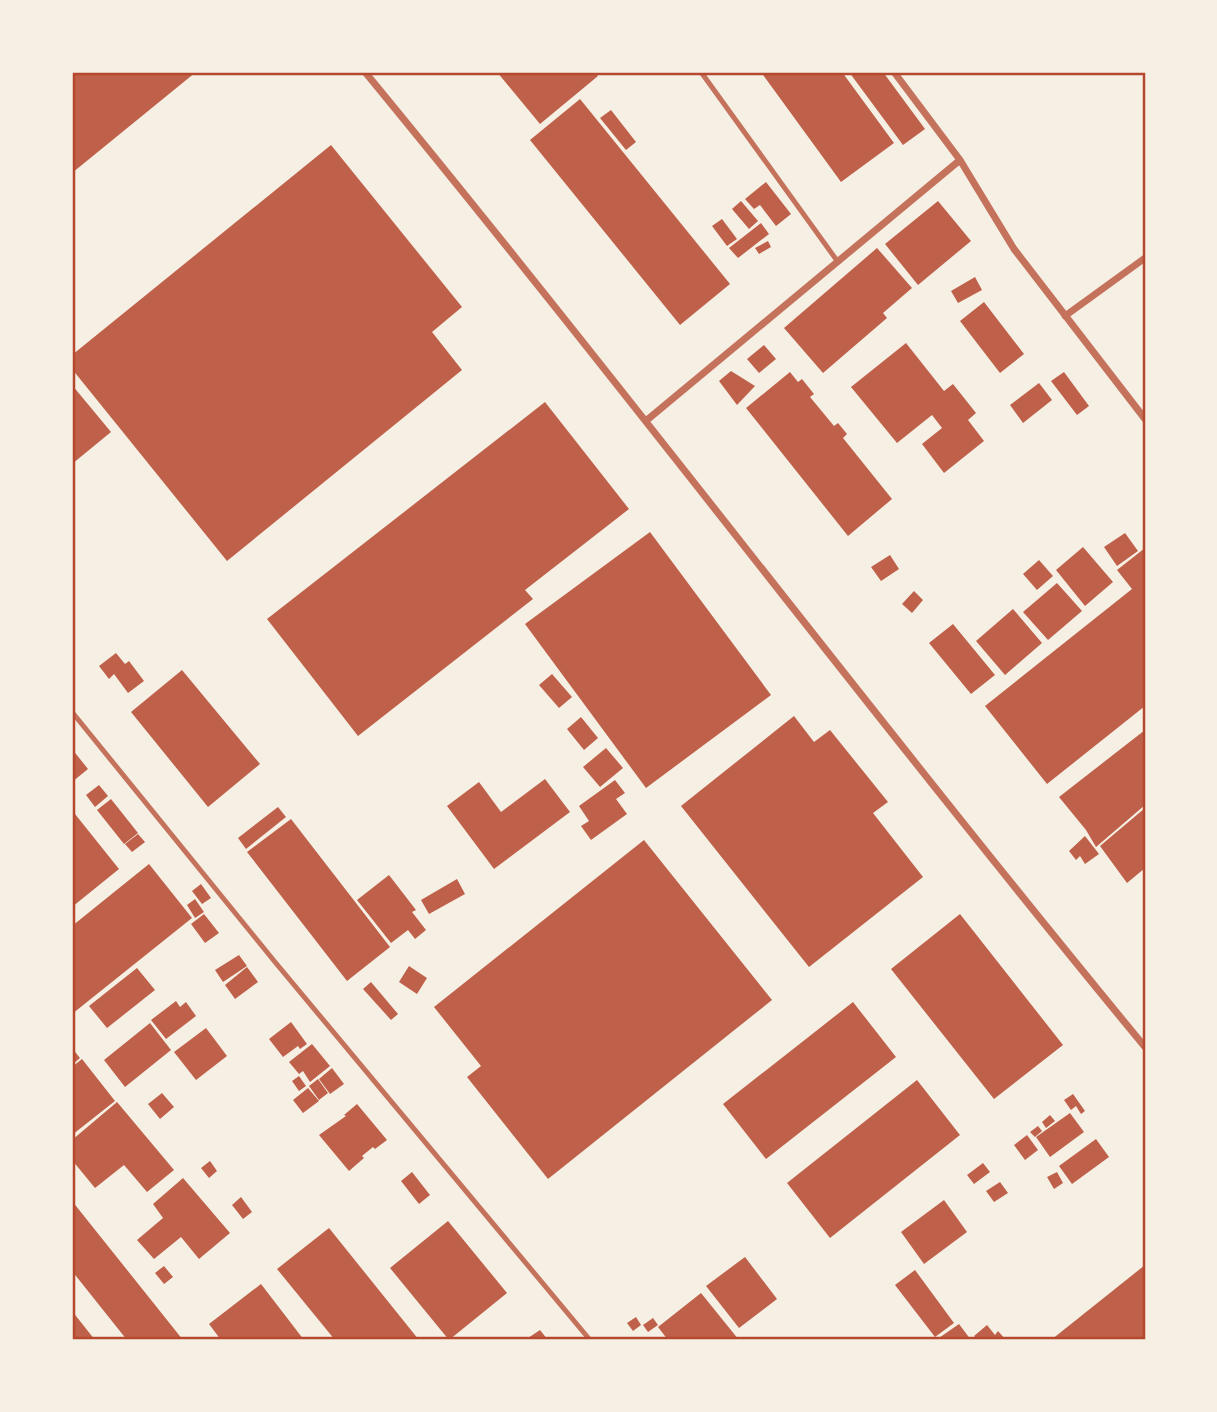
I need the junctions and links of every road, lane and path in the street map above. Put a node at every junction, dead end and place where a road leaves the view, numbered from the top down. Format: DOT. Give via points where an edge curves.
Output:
graph roads {
  1 [pos="701,72"];
  2 [pos="894,72"];
  3 [pos="368,73"];
  4 [pos="960,160"];
  5 [pos="1145,258"];
  6 [pos="838,262"];
  7 [pos="1065,316"];
  8 [pos="1145,419"];
  9 [pos="647,420"];
  10 [pos="72,712"];
  11 [pos="1145,1047"];
  12 [pos="590,1340"];
  1 -- 6 [label="lane"];
  2 -- 4 [label="street"];
  3 -- 9 [label="street"];
  4 -- 6 [label="street"];
  4 -- 7 [label="street" via="1014,249"];
  5 -- 7 [label="street"];
  6 -- 9 [label="street"];
  7 -- 8 [label="street"];
  9 -- 11 [label="street"];
  10 -- 12 [label="lane"];
}
